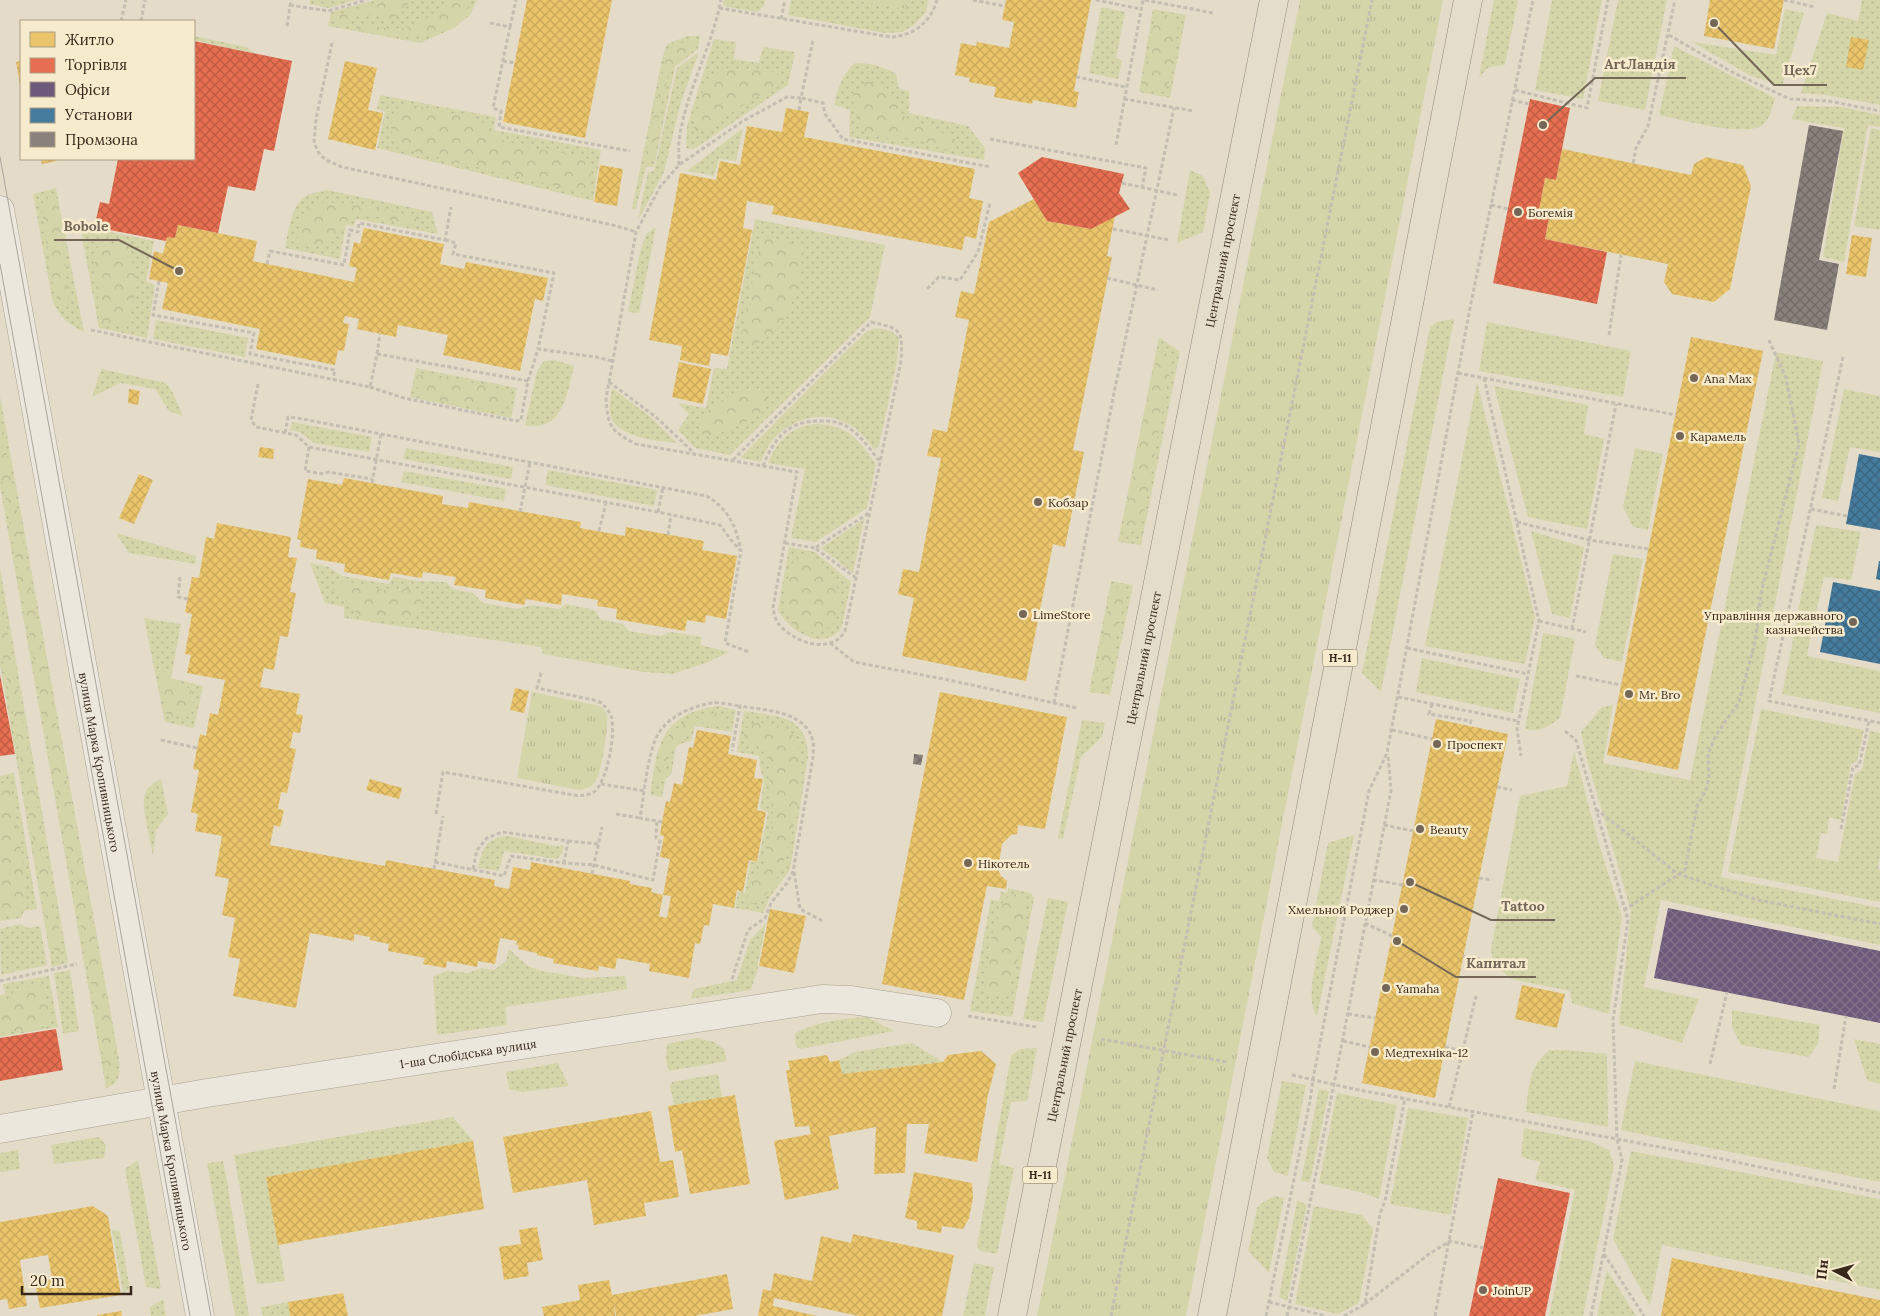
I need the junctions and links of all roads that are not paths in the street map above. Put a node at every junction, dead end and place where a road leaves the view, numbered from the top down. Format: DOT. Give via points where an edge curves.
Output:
graph roads {
  1 [pos="1274,0"];
  2 [pos="1468,0"];
  3 [pos="0,210"];
  4 [pos="937,1013"];
  5 [pos="162,1102"];
  6 [pos="0,1128"];
  7 [pos="200,1316"];
  8 [pos="1012,1316"];
  9 [pos="1212,1316"];
  1 -- 8 [label="main road, Центральний проспект / Н-11"];
  2 -- 9 [label="main road, Н-11"];
  3 -- 5 [label="street, вулиця Марка Кропивницького"];
  4 -- 5 [label="street, 1-ша Слобідська вулиця" via="852,1000 822,999"];
  5 -- 6 [label="street, 1-ша Слобідська вулиця"];
  5 -- 7 [label="street, вулиця Марка Кропивницького"];
}
